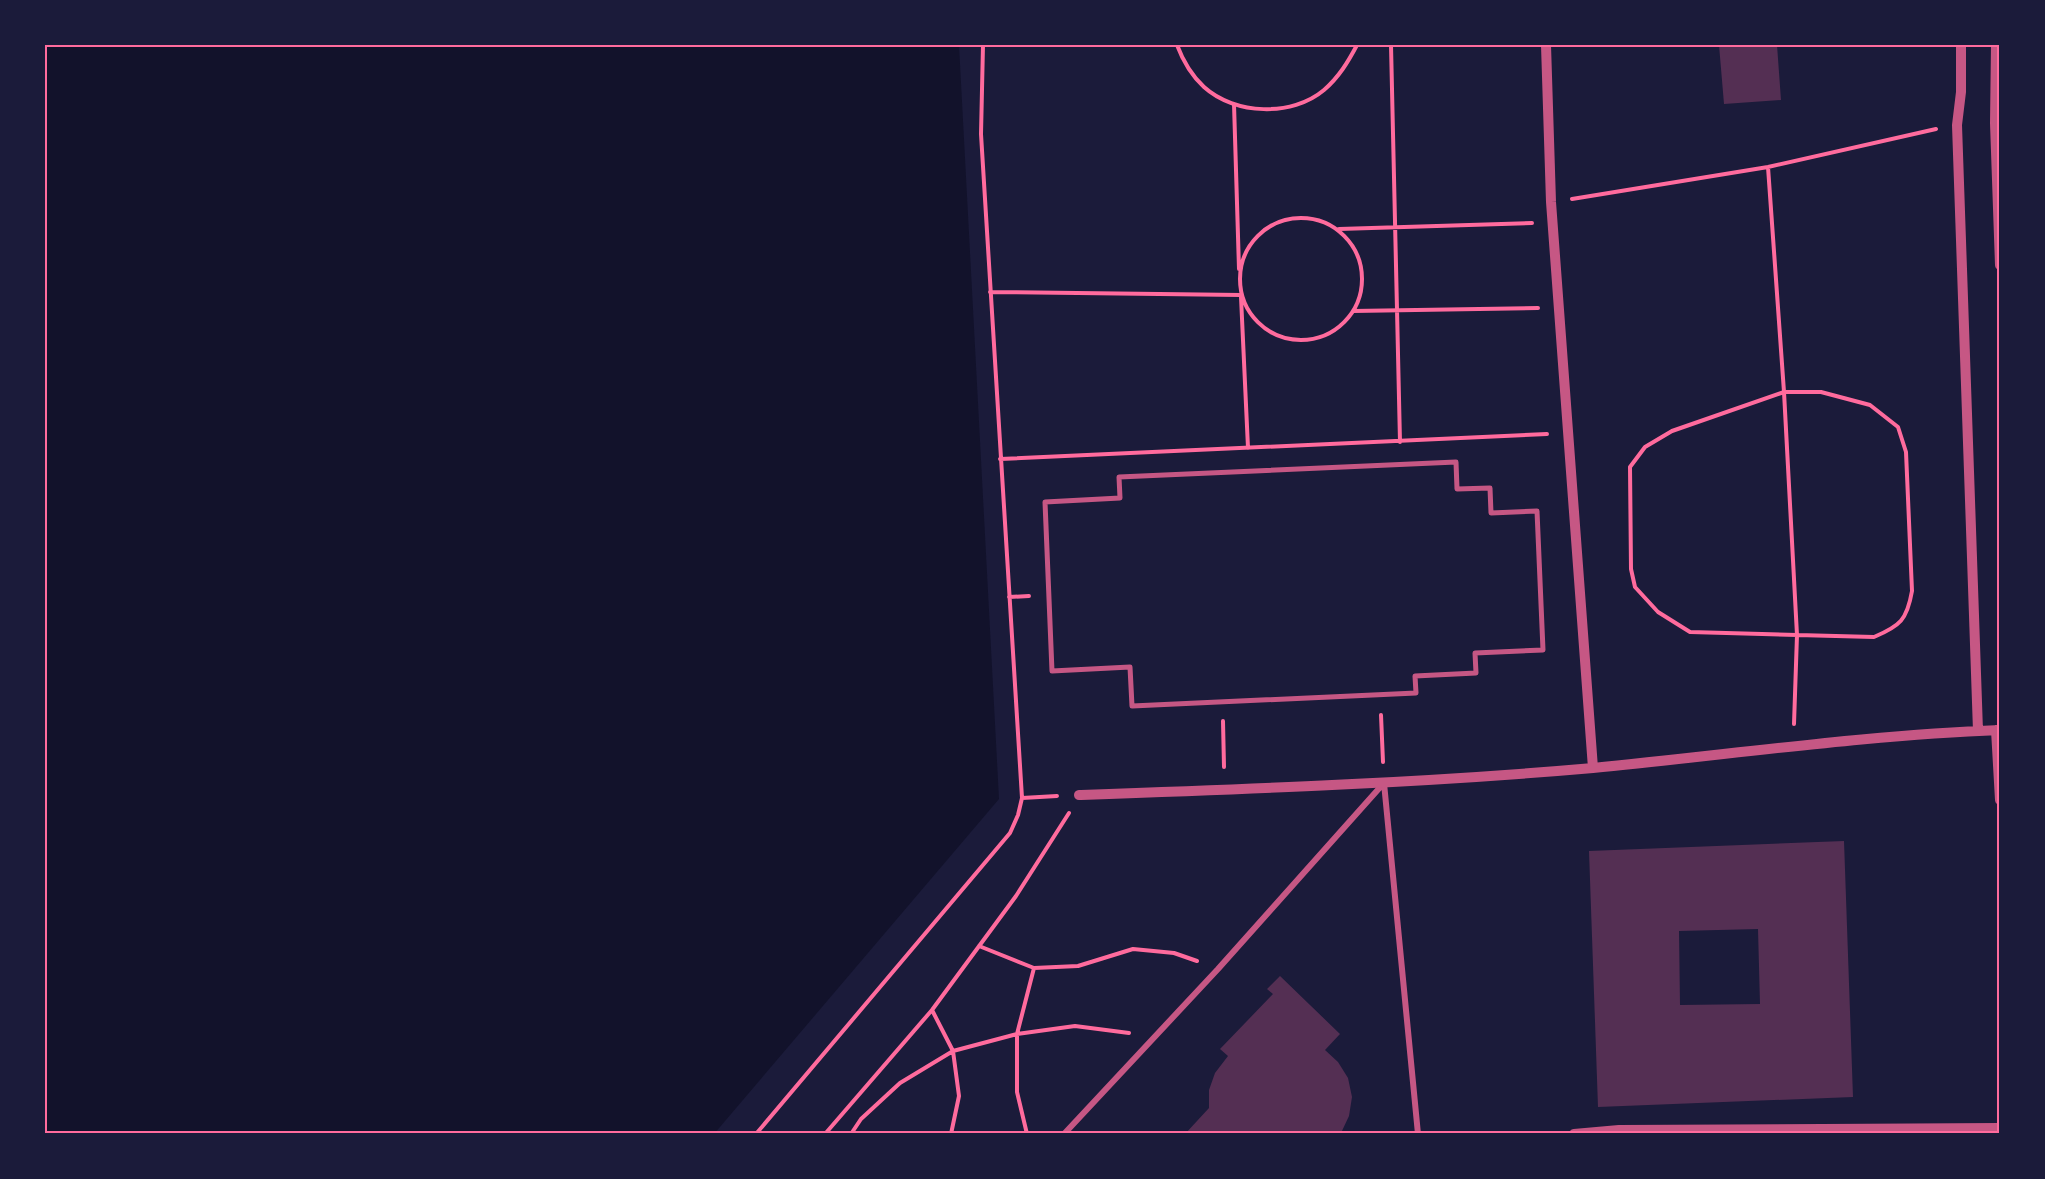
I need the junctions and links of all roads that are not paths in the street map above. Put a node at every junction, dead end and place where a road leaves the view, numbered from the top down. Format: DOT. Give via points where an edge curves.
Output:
graph roads {
  1 [pos="1546,45"];
  2 [pos="1961,45"];
  3 [pos="1996,45"];
  4 [pos="2000,265"];
  5 [pos="1223,702"];
  6 [pos="1998,730"];
  7 [pos="1978,731"];
  8 [pos="1593,768"];
  9 [pos="1383,783"];
  10 [pos="1079,795"];
  11 [pos="2000,800"];
  12 [pos="2000,1128"];
  13 [pos="1064,1134"];
  14 [pos="1418,1134"];
  15 [pos="1574,1134"];
  1 -- 8 [label="street" via="1551,202"];
  2 -- 7 [label="street" via="1957,124"];
  3 -- 4 [label="street"];
  5 -- 5 [label="street" via="1132,706 1130,667 1052,671 1045,502 1120,498 1119,477 1456,462 1457,489 1490,488 1491,513 1537,511 1543,650 1475,653 1476,673 1415,676 1416,693"];
  6 -- 7 [label="street"];
  6 -- 11 [label="street"];
  7 -- 8 [label="street"];
  8 -- 9 [label="street"];
  9 -- 10 [label="street"];
  9 -- 13 [label="street"];
  9 -- 14 [label="street"];
  12 -- 15 [label="street" via="1619,1130"];
}
